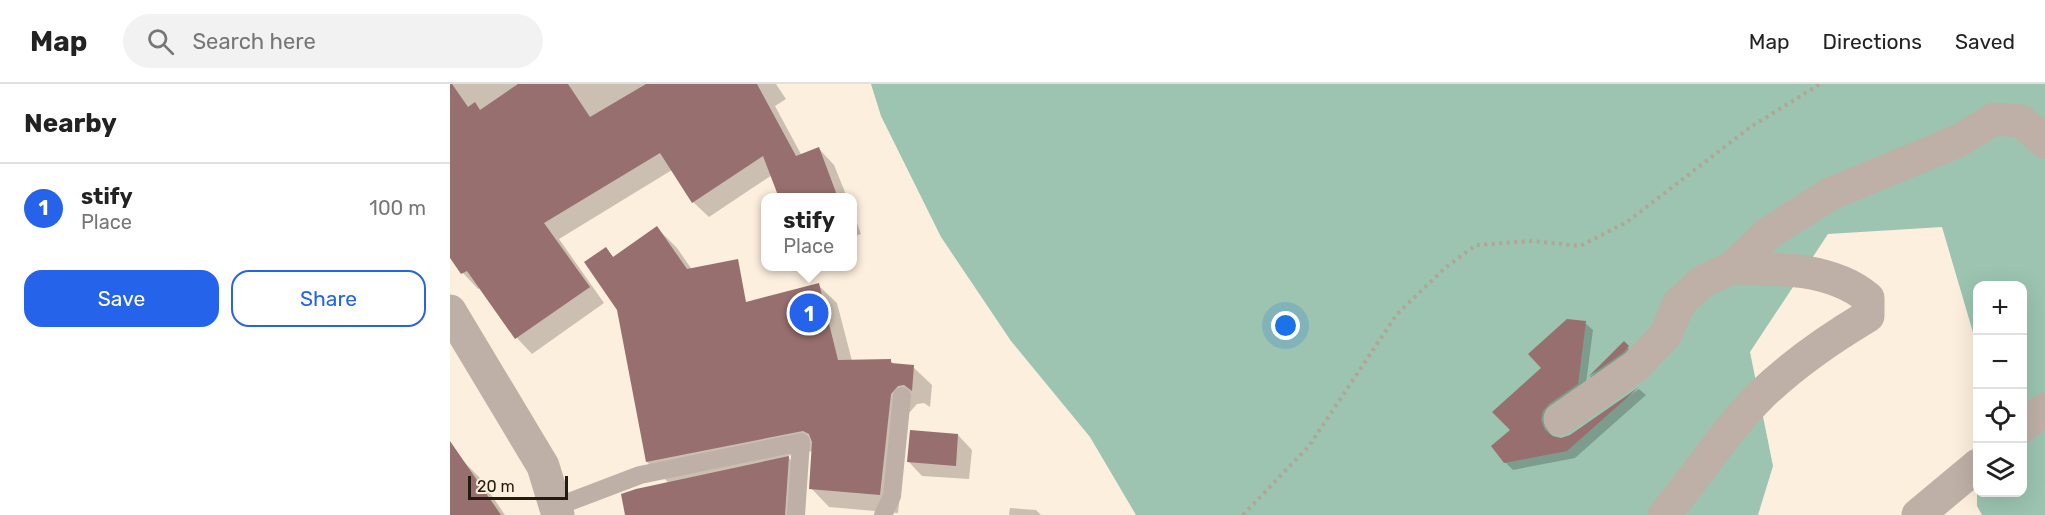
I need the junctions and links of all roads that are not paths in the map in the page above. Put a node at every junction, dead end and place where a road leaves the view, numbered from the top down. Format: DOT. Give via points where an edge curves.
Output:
graph roads {
  1 [pos="2045,142"];
  2 [pos="1732,268"];
  3 [pos="450,311"];
  4 [pos="902,396"];
  5 [pos="2045,409"];
  6 [pos="1560,419"];
  7 [pos="2027,423"];
  8 [pos="1973,468"];
  9 [pos="557,511"];
  10 [pos="796,515"];
  11 [pos="883,515"];
  12 [pos="1664,515"];
  13 [pos="1918,515"];
  1 -- 2 [label="street" via="2021,121 1994,119 1958,141 1830,195 1767,234"];
  2 -- 6 [label="street" via="1703,281 1679,303 1666,334 1636,366"];
  2 -- 12 [label="street" via="1771,268 1820,276 1855,287 1868,298 1868,316 1813,352 1761,395 1723,437"];
  3 -- 9 [label="street" via="543,466"];
  4 -- 11 [label="lane" via="892,496"];
  5 -- 7 [label="street"];
  8 -- 13 [label="street"];
  9 -- 10 [label="lane" via="640,476 801,442"];
}
